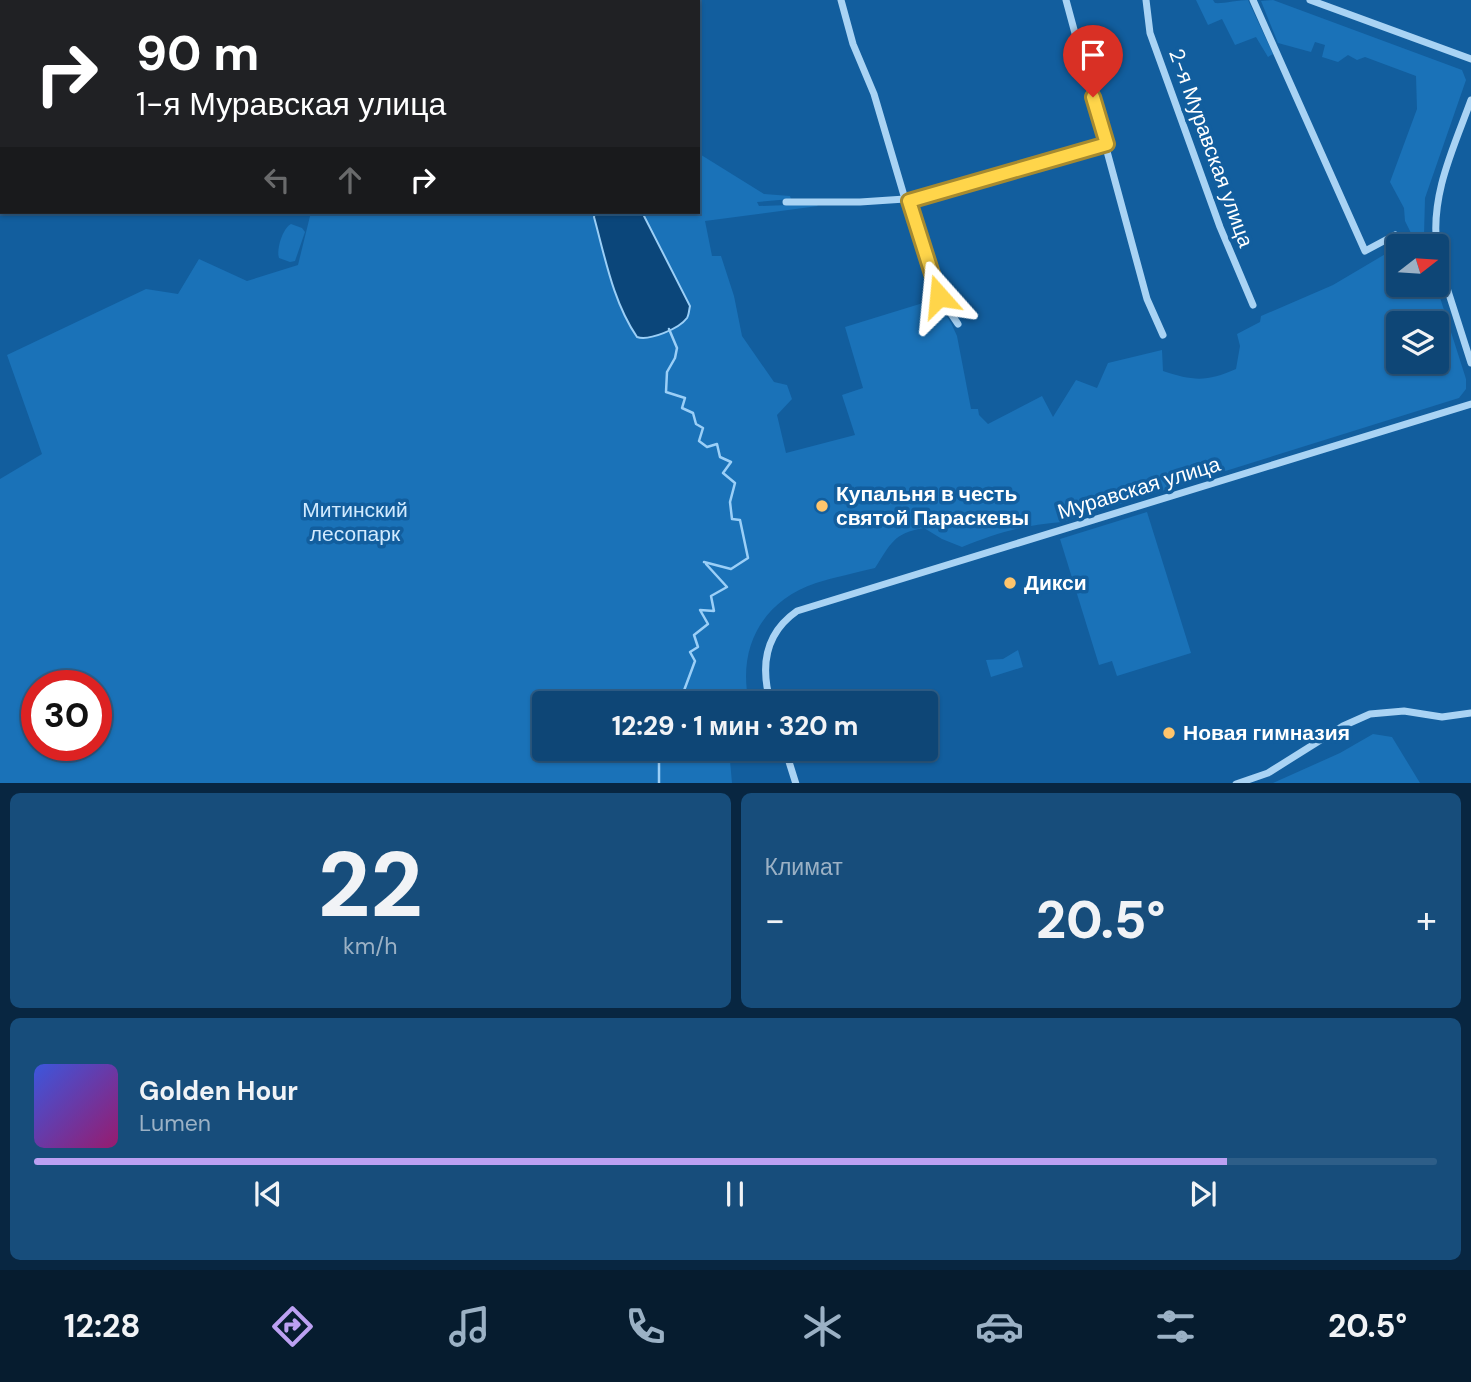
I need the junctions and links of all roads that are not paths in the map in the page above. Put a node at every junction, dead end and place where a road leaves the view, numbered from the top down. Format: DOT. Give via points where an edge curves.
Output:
graph roads {
  1 [pos="841,0"];
  2 [pos="1066,0"];
  3 [pos="1146,0"];
  4 [pos="1253,0"];
  5 [pos="1310,0"];
  6 [pos="1471,59"];
  7 [pos="1471,100"];
  8 [pos="1107,144"];
  9 [pos="907,200"];
  10 [pos="786,202"];
  11 [pos="1436,234"];
  12 [pos="1386,240"];
  13 [pos="1449,294"];
  14 [pos="1253,305"];
  15 [pos="958,324"];
  16 [pos="1163,335"];
  17 [pos="1471,363"];
  18 [pos="1471,404"];
  19 [pos="768,691"];
  20 [pos="1471,713"];
  21 [pos="789,761"];
  22 [pos="796,783"];
  23 [pos="1236,783"];
  1 -- 9 [label="street"];
  2 -- 8 [label="street"];
  3 -- 14 [label="street, 2-я Муравская улица" via="1150,33"];
  4 -- 12 [label="street" via="1365,251"];
  5 -- 6 [label="street"];
  7 -- 11 [label="street" via="1438,195"];
  8 -- 9 [label="street"];
  8 -- 16 [label="street" via="1147,299"];
  9 -- 10 [label="street"];
  9 -- 15 [label="street" via="939,296"];
  13 -- 17 [label="street"];
  18 -- 19 [label="street, Муравская улица" via="797,611 777,629 766,653"];
  20 -- 23 [label="street" via="1442,717 1370,714 1268,773"];
  21 -- 22 [label="street"];
}
